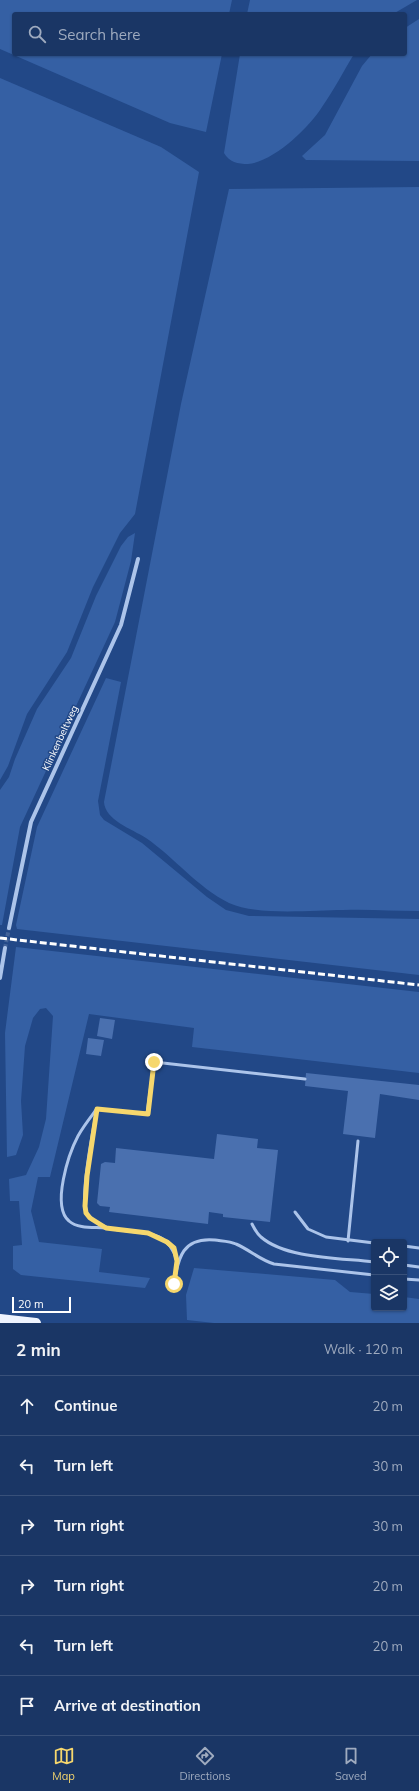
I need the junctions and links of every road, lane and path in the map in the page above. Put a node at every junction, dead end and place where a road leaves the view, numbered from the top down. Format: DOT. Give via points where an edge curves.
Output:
graph roads {
  1 [pos="138,559"];
  2 [pos="9,928"];
  3 [pos="5,948"];
  4 [pos="0,978"];
  5 [pos="305,1079"];
  6 [pos="97,1109"];
  7 [pos="358,1141"];
  8 [pos="295,1212"];
  9 [pos="252,1224"];
  10 [pos="106,1228"];
  11 [pos="348,1241"];
  12 [pos="371,1243"];
  13 [pos="407,1246"];
  14 [pos="419,1248"];
  15 [pos="177,1261"];
  16 [pos="371,1262"];
  17 [pos="407,1265"];
  18 [pos="419,1267"];
  19 [pos="371,1275"];
  20 [pos="407,1279"];
  21 [pos="419,1280"];
  22 [pos="174,1284"];
  23 [pos="0,1319"];
  24 [pos="36,1323"];
  1 -- 2 [label="street, Klinkenbeltweg" via="122,625 31,822"];
  3 -- 4 [label="street"];
  5 -- 6 [label="lane" via="154,1062 148,1114"];
  6 -- 10 [label="lane" via="90,1146 85,1206 90,1218"];
  6 -- 10 [label="lane" via="78,1135 64,1172 62,1207 68,1220 77,1225"];
  7 -- 11 [label="lane"];
  8 -- 11 [label="lane" via="308,1229 326,1237"];
  9 -- 16 [label="lane" via="261,1237 286,1250"];
  10 -- 15 [label="lane" via="160,1237 174,1248"];
  11 -- 12 [label="lane"];
  13 -- 14 [label="lane"];
  15 -- 19 [label="lane" via="184,1250 201,1239 236,1244 265,1262 274,1264"];
  15 -- 22 [label="lane"];
  17 -- 18 [label="lane"];
  20 -- 21 [label="lane"];
  23 -- 24 [label="main road"];
}
